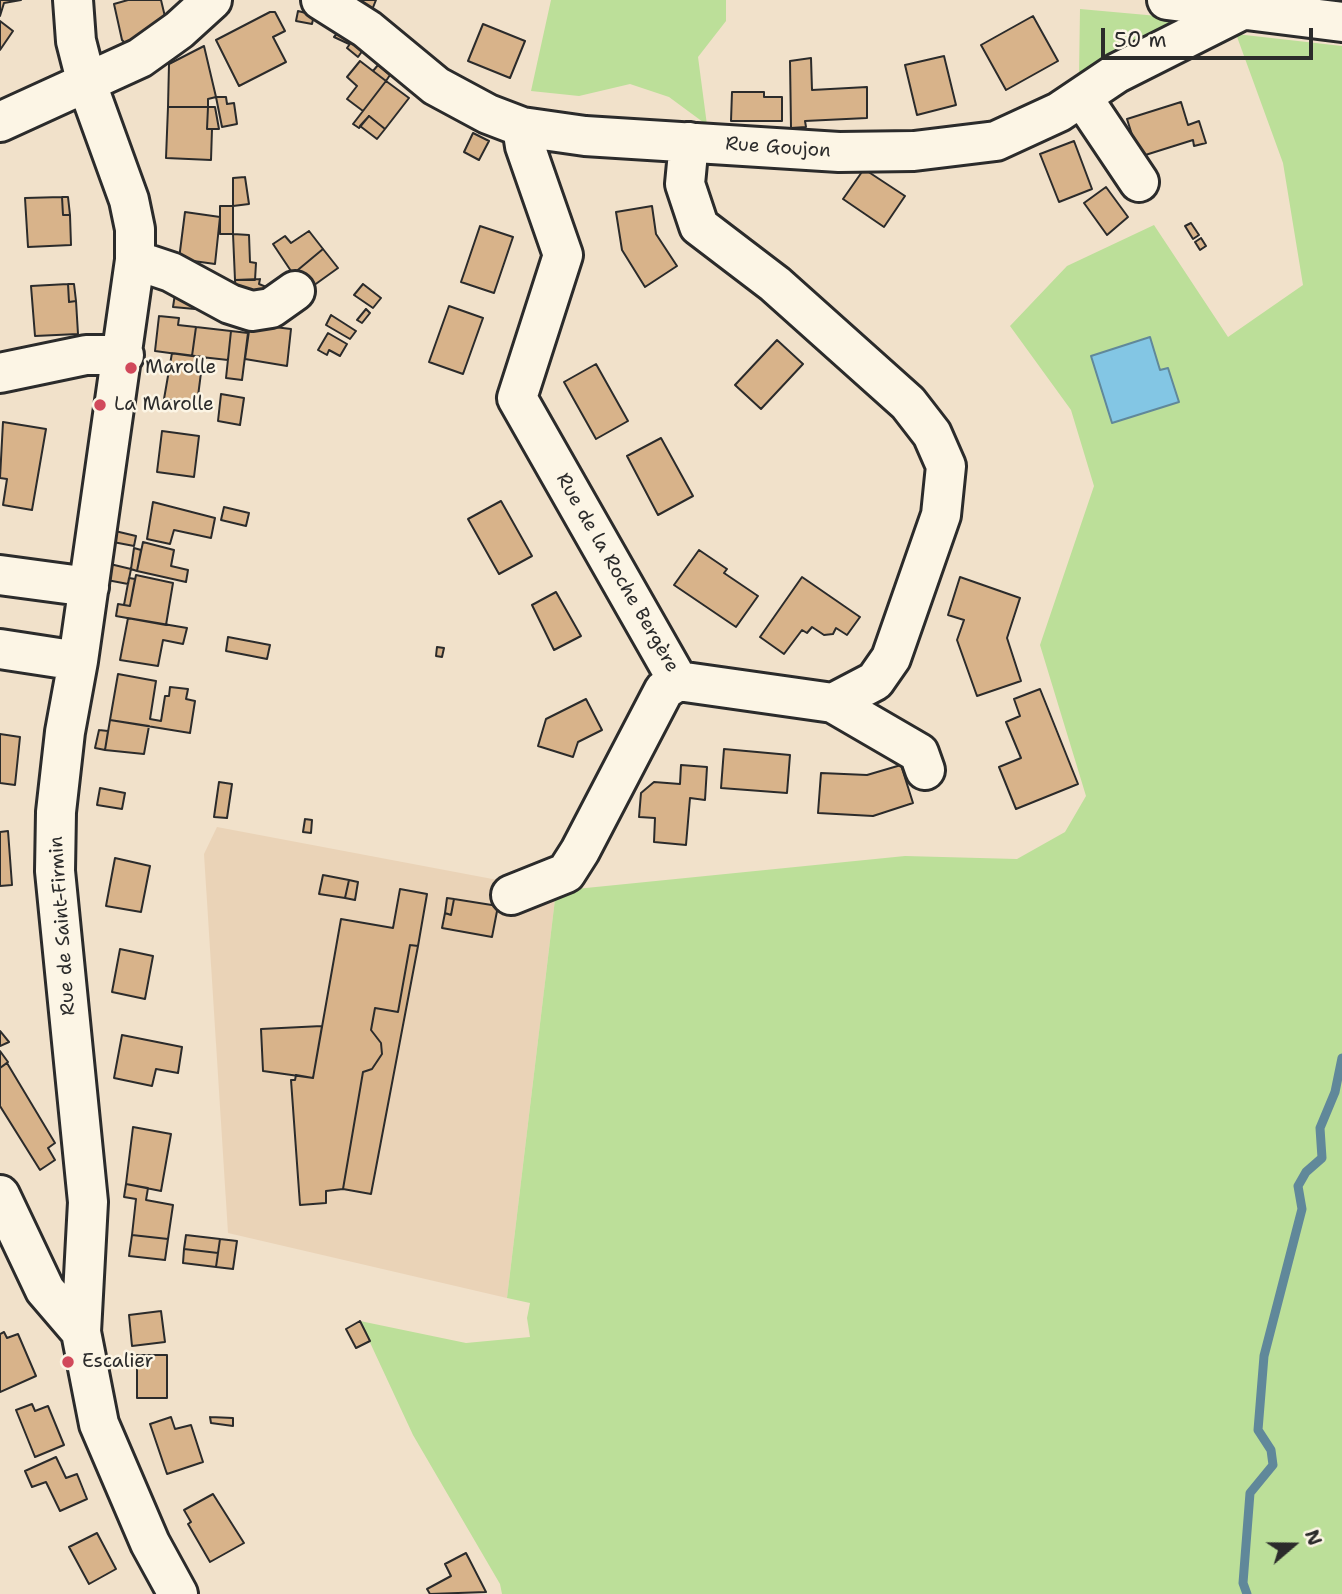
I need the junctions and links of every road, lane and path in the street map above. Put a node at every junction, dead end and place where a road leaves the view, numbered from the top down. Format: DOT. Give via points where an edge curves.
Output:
graph roads {
  1 [pos="73,0"];
  2 [pos="212,0"];
  3 [pos="321,0"];
  4 [pos="1167,0"];
  5 [pos="1240,11"];
  6 [pos="1342,22"];
  7 [pos="88,84"];
  8 [pos="1082,97"];
  9 [pos="0,122"];
  10 [pos="522,127"];
  11 [pos="689,142"];
  12 [pos="1139,181"];
  13 [pos="135,260"];
  14 [pos="295,291"];
  15 [pos="124,355"];
  16 [pos="0,373"];
  17 [pos="0,575"];
  18 [pos="89,587"];
  19 [pos="0,649"];
  20 [pos="78,661"];
  21 [pos="678,681"];
  22 [pos="833,703"];
  23 [pos="925,770"];
  24 [pos="511,895"];
  25 [pos="0,1195"];
  26 [pos="81,1332"];
  27 [pos="178,1594"];
  1 -- 7 [label="street, Rue de Saint-Firmin" via="76,41"];
  2 -- 7 [label="street" via="140,58"];
  3 -- 10 [label="street, Rue Goujon" via="368,29 436,86"];
  4 -- 5 [label="street"];
  5 -- 6 [label="street"];
  5 -- 8 [label="street, Rue Goujon" via="1117,73"];
  7 -- 9 [label="street"];
  7 -- 13 [label="street, Rue de Saint-Firmin" via="129,200"];
  8 -- 11 [label="street, Rue Goujon" via="996,141 969,145 839,152"];
  8 -- 12 [label="street"];
  10 -- 11 [label="street, Rue Goujon"];
  10 -- 21 [label="street, Rue de la Roche Bergère" via="563,255 517,398"];
  11 -- 22 [label="street" via="685,184 699,226 775,284 908,403 932,434 946,466 941,516 891,658 875,681"];
  13 -- 14 [label="street" via="252,311 271,307"];
  13 -- 15 [label="street, Rue de Saint-Firmin"];
  15 -- 16 [label="street" via="86,355"];
  15 -- 18 [label="street, Rue de Saint-Firmin"];
  17 -- 18 [label="street"];
  18 -- 20 [label="street, Rue de Saint-Firmin"];
  19 -- 20 [label="street"];
  20 -- 26 [label="street, Rue de Saint-Firmin" via="61,768 55,871 88,1202"];
  21 -- 22 [label="street, Rue de la Roche Bergère"];
  21 -- 24 [label="street" via="664,690 566,873"];
  22 -- 23 [label="street" via="919,753"];
  25 -- 26 [label="street" via="45,1290"];
  26 -- 27 [label="street, Rue de Saint-Firmin" via="99,1424 150,1543"];
}
